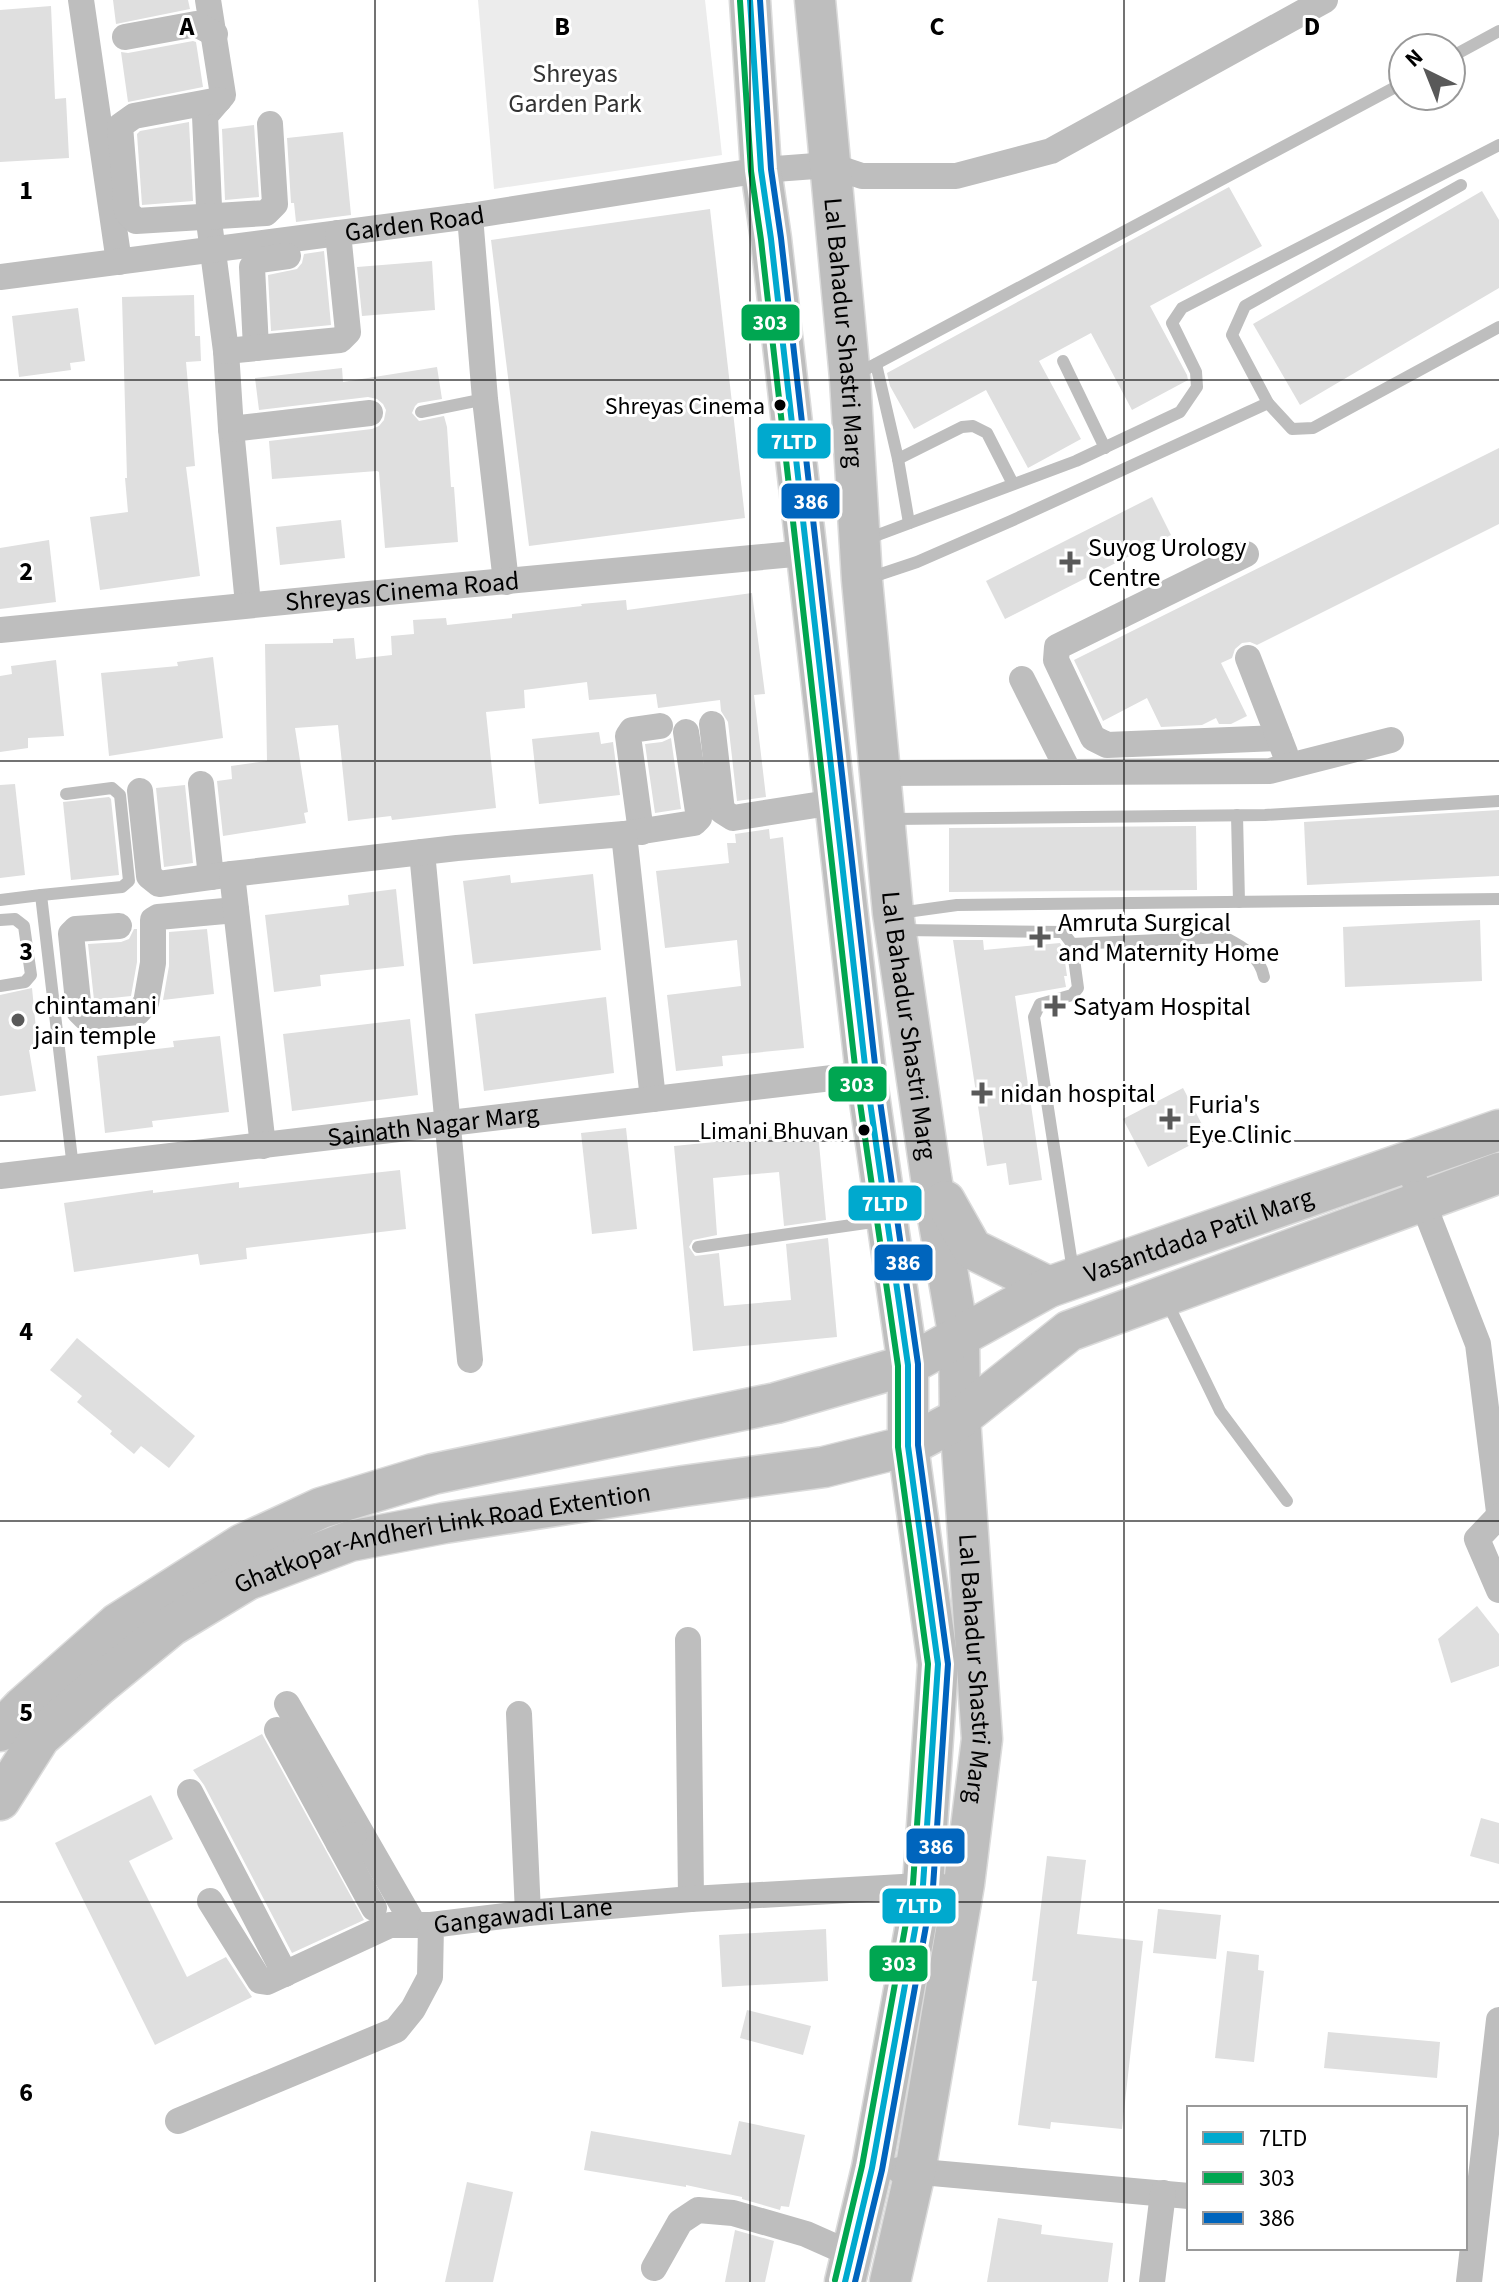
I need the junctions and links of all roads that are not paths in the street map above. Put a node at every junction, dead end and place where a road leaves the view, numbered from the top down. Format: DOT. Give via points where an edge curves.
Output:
graph roads {
  1 [pos="81,0"];
  2 [pos="208,0"];
  3 [pos="750,0"];
  4 [pos="815,0"];
  5 [pos="1325,0"];
  6 [pos="1499,31"];
  7 [pos="215,34"];
  8 [pos="125,37"];
  9 [pos="1467,48"];
  10 [pos="1387,92"];
  11 [pos="219,100"];
  12 [pos="270,124"];
  13 [pos="1499,145"];
  14 [pos="829,165"];
  15 [pos="761,170"];
  16 [pos="1461,185"];
  17 [pos="470,216"];
  18 [pos="209,218"];
  19 [pos="339,241"];
  20 [pos="213,249"];
  21 [pos="119,262"];
  22 [pos="0,277"];
  23 [pos="1499,327"];
  24 [pos="256,348"];
  25 [pos="226,351"];
  26 [pos="1063,361"];
  27 [pos="863,371"];
  28 [pos="485,399"];
  29 [pos="1268,403"];
  30 [pos="421,412"];
  31 [pos="370,413"];
  32 [pos="231,429"];
  33 [pos="1105,448"];
  34 [pos="898,459"];
  35 [pos="1013,484"];
  36 [pos="909,523"];
  37 [pos="805,553"];
  38 [pos="1246,554"];
  39 [pos="861,561"];
  40 [pos="506,582"];
  41 [pos="248,604"];
  42 [pos="0,630"];
  43 [pos="1248,658"];
  44 [pos="1022,679"];
  45 [pos="712,724"];
  46 [pos="660,726"];
  47 [pos="686,732"];
  48 [pos="1279,738"];
  49 [pos="1391,740"];
  50 [pos="1290,764"];
  51 [pos="1069,772"];
  52 [pos="879,773"];
  53 [pos="201,784"];
  54 [pos="140,791"];
  55 [pos="66,794"];
  56 [pos="1499,801"];
  57 [pos="835,802"];
  58 [pos="1237,815"];
  59 [pos="884,819"];
  60 [pos="632,833"];
  61 [pos="422,852"];
  62 [pos="221,876"];
  63 [pos="41,895"];
  64 [pos="1499,899"];
  65 [pos="0,900"];
  66 [pos="1239,902"];
  67 [pos="236,910"];
  68 [pos="0,920"];
  69 [pos="894,922"];
  70 [pos="119,926"];
  71 [pos="1072,944"];
  72 [pos="1264,977"];
  73 [pos="0,986"];
  74 [pos="866,1074"];
  75 [pos="653,1099"];
  76 [pos="448,1124"];
  77 [pos="1499,1130"];
  78 [pos="263,1146"];
  79 [pos="1407,1162"];
  80 [pos="73,1168"];
  81 [pos="1499,1173"];
  82 [pos="0,1176"];
  83 [pos="931,1177"];
  84 [pos="1423,1201"];
  85 [pos="1270,1211"];
  86 [pos="887,1220"];
  87 [pos="698,1247"];
  88 [pos="1283,1252"];
  89 [pos="1129,1260"];
  90 [pos="1061,1282"];
  91 [pos="1153,1299"];
  92 [pos="959,1338"];
  93 [pos="470,1360"];
  94 [pos="908,1365"];
  95 [pos="960,1418"];
  96 [pos="908,1446"];
  97 [pos="433,1474"];
  98 [pos="1287,1501"];
  99 [pos="1499,1514"];
  100 [pos="444,1523"];
  101 [pos="1499,1590"];
  102 [pos="688,1640"];
  103 [pos="287,1704"];
  104 [pos="519,1714"];
  105 [pos="0,1731"];
  106 [pos="190,1792"];
  107 [pos="0,1800"];
  108 [pos="349,1838"];
  109 [pos="964,1884"];
  110 [pos="923,1885"];
  111 [pos="691,1899"];
  112 [pos="210,1901"];
  113 [pos="374,1908"];
  114 [pos="528,1913"];
  115 [pos="422,1924"];
  116 [pos="285,1974"];
  117 [pos="1499,2020"];
  118 [pos="178,2121"];
  119 [pos="872,2168"];
  120 [pos="915,2172"];
  121 [pos="1176,2195"];
  122 [pos="1480,2228"];
  123 [pos="654,2268"];
  124 [pos="848,2268"];
  125 [pos="890,2282"];
  126 [pos="1152,2282"];
  127 [pos="1469,2282"];
  1 -- 21 [label="street"];
  2 -- 7 [label="street"];
  3 -- 15 [label="main road, Lal Bahadur Shastri Marg"];
  4 -- 14 [label="main road, Lal Bahadur Shastri Marg"];
  5 -- 14 [label="street" via="1051,151 956,176 862,176"];
  6 -- 9 [label="lane"];
  7 -- 8 [label="street" via="196,24"];
  7 -- 11 [label="street" via="223,95"];
  10 -- 27 [label="lane"];
  11 -- 18 [label="street" via="205,116"];
  11 -- 18 [label="street" via="134,116 120,126 127,212 136,221"];
  12 -- 18 [label="street" via="275,204 266,213"];
  13 -- 33 [label="lane" via="1182,308 1172,323 1196,372 1197,387 1180,412"];
  14 -- 15 [label="street, Garden Road"];
  14 -- 27 [label="main road, Lal Bahadur Shastri Marg"];
  15 -- 17 [label="street, Garden Road"];
  15 -- 37 [label="main road, Lal Bahadur Shastri Marg"];
  16 -- 29 [label="lane" via="1245,306 1232,335"];
  17 -- 19 [label="street, Garden Road"];
  17 -- 28 [label="street"];
  18 -- 20 [label="street"];
  19 -- 20 [label="street, Garden Road"];
  19 -- 24 [label="street" via="259,260 252,267"];
  19 -- 24 [label="street" via="348,332 340,340"];
  20 -- 21 [label="street, Garden Road"];
  20 -- 25 [label="street"];
  21 -- 22 [label="street, Garden Road"];
  23 -- 29 [label="lane" via="1313,428 1292,429"];
  24 -- 25 [label="street"];
  25 -- 32 [label="street"];
  26 -- 33 [label="lane"];
  27 -- 34 [label="lane"];
  27 -- 39 [label="main road, Lal Bahadur Shastri Marg"];
  28 -- 30 [label="lane"];
  28 -- 40 [label="street"];
  29 -- 39 [label="lane" via="917,562"];
  31 -- 32 [label="street"];
  32 -- 41 [label="street"];
  33 -- 35 [label="lane"];
  34 -- 35 [label="lane" via="973,426 987,433"];
  34 -- 36 [label="lane"];
  35 -- 36 [label="lane"];
  36 -- 39 [label="lane"];
  37 -- 40 [label="street, Shreyas Cinema Road"];
  37 -- 57 [label="main road, Lal Bahadur Shastri Marg"];
  38 -- 48 [label="street" via="1057,647 1056,660 1093,738 1107,745"];
  39 -- 52 [label="main road, Lal Bahadur Shastri Marg"];
  40 -- 41 [label="street, Shreyas Cinema Road"];
  41 -- 42 [label="street, Shreyas Cinema Road"];
  43 -- 48 [label="street"];
  44 -- 51 [label="street"];
  45 -- 57 [label="street" via="722,811 733,818"];
  46 -- 60 [label="street" via="632,730 628,736"];
  47 -- 60 [label="street" via="699,818"];
  48 -- 50 [label="street"];
  49 -- 50 [label="street"];
  50 -- 51 [label="street" via="1270,771"];
  51 -- 52 [label="street"];
  52 -- 59 [label="main road, Lal Bahadur Shastri Marg"];
  53 -- 62 [label="street"];
  54 -- 62 [label="street" via="149,876 159,884"];
  55 -- 63 [label="lane" via="112,788 120,795 129,881 122,887"];
  56 -- 58 [label="lane"];
  57 -- 74 [label="main road, Lal Bahadur Shastri Marg"];
  58 -- 59 [label="lane"];
  58 -- 66 [label="lane"];
  59 -- 69 [label="main road, Lal Bahadur Shastri Marg"];
  60 -- 61 [label="street"];
  60 -- 75 [label="street"];
  61 -- 62 [label="street"];
  61 -- 76 [label="street"];
  62 -- 67 [label="street"];
  63 -- 65 [label="lane"];
  63 -- 80 [label="lane"];
  64 -- 66 [label="lane"];
  66 -- 69 [label="lane" via="957,905"];
  67 -- 70 [label="street" via="153,920 146,1003 138,1012 85,1017 79,1011 71,934 76,929"];
  67 -- 78 [label="street"];
  68 -- 73 [label="lane" via="15,919 24,926 31,975 25,982"];
  69 -- 71 [label="lane" via="1063,932"];
  69 -- 83 [label="main road, Lal Bahadur Shastri Marg"];
  71 -- 72 [label="lane" via="1224,937 1261,964"];
  71 -- 90 [label="lane" via="1078,988 1072,995 1040,1004 1034,1017"];
  74 -- 75 [label="street, Sainath Nagar Marg"];
  74 -- 86 [label="main road, Lal Bahadur Shastri Marg"];
  75 -- 76 [label="street, Sainath Nagar Marg"];
  76 -- 78 [label="street, Sainath Nagar Marg"];
  76 -- 93 [label="street"];
  77 -- 79 [label="main road, Vasantdada Patil Marg"];
  78 -- 80 [label="street, Sainath Nagar Marg"];
  79 -- 84 [label="street"];
  79 -- 85 [label="main road, Vasantdada Patil Marg"];
  80 -- 82 [label="street, Sainath Nagar Marg"];
  81 -- 84 [label="main road, Vasantdada Patil Marg"];
  83 -- 90 [label="main road" via="972,1249"];
  83 -- 92 [label="main road, Lal Bahadur Shastri Marg"];
  84 -- 88 [label="main road, Vasantdada Patil Marg"];
  84 -- 99 [label="street" via="1478,1344"];
  85 -- 88 [label="main road"];
  85 -- 89 [label="main road, Vasantdada Patil Marg"];
  86 -- 87 [label="lane"];
  86 -- 94 [label="main road, Lal Bahadur Shastri Marg"];
  88 -- 91 [label="main road, Vasantdada Patil Marg"];
  89 -- 90 [label="main road, Vasantdada Patil Marg"];
  89 -- 91 [label="main road"];
  90 -- 92 [label="main road, Vasantdada Patil Marg"];
  91 -- 95 [label="main road, Vasantdada Patil Marg" via="1069,1331"];
  91 -- 98 [label="lane" via="1220,1411"];
  92 -- 94 [label="main road, Vasantdada Patil Marg"];
  92 -- 95 [label="main road, Lal Bahadur Shastri Marg"];
  94 -- 96 [label="main road, Lal Bahadur Shastri Marg"];
  94 -- 97 [label="main road, Ghatkopar-Andheri Link Road Extention" via="776,1403"];
  95 -- 96 [label="main road, Ghatkopar-Andheri Link Road Extention"];
  95 -- 109 [label="main road, Lal Bahadur Shastri Marg" via="982,1739"];
  96 -- 100 [label="main road, Ghatkopar-Andheri Link Road Extention" via="824,1467"];
  96 -- 110 [label="main road, Lal Bahadur Shastri Marg" via="938,1664"];
  97 -- 100 [label="main road"];
  97 -- 105 [label="main road, Ghatkopar-Andheri Link Road Extention" via="321,1508 243,1544 117,1624"];
  99 -- 101 [label="street" via="1477,1539"];
  100 -- 107 [label="main road, Ghatkopar-Andheri Link Road Extention" via="350,1541 247,1580 171,1626 40,1737"];
  102 -- 111 [label="street"];
  103 -- 108 [label="street" via="290,1739"];
  104 -- 114 [label="street"];
  106 -- 116 [label="street"];
  108 -- 113 [label="street"];
  108 -- 115 [label="street"];
  109 -- 110 [label="street, Gangawadi Lane"];
  109 -- 120 [label="main road, Lal Bahadur Shastri Marg"];
  110 -- 111 [label="street, Gangawadi Lane"];
  110 -- 119 [label="main road, Lal Bahadur Shastri Marg"];
  111 -- 114 [label="street, Gangawadi Lane"];
  112 -- 116 [label="street" via="260,1981"];
  114 -- 115 [label="street, Gangawadi Lane"];
  115 -- 116 [label="street" via="390,1925"];
  115 -- 118 [label="street, Gangawadi Lane" via="430,1977 396,2030"];
  117 -- 122 [label="street"];
  119 -- 120 [label="street"];
  119 -- 124 [label="main road, Lal Bahadur Shastri Marg"];
  120 -- 121 [label="street"];
  120 -- 125 [label="main road, Lal Bahadur Shastri Marg"];
  121 -- 126 [label="street"];
  122 -- 127 [label="street"];
  123 -- 124 [label="street" via="680,2222 698,2210 733,2213 806,2234"];
}
